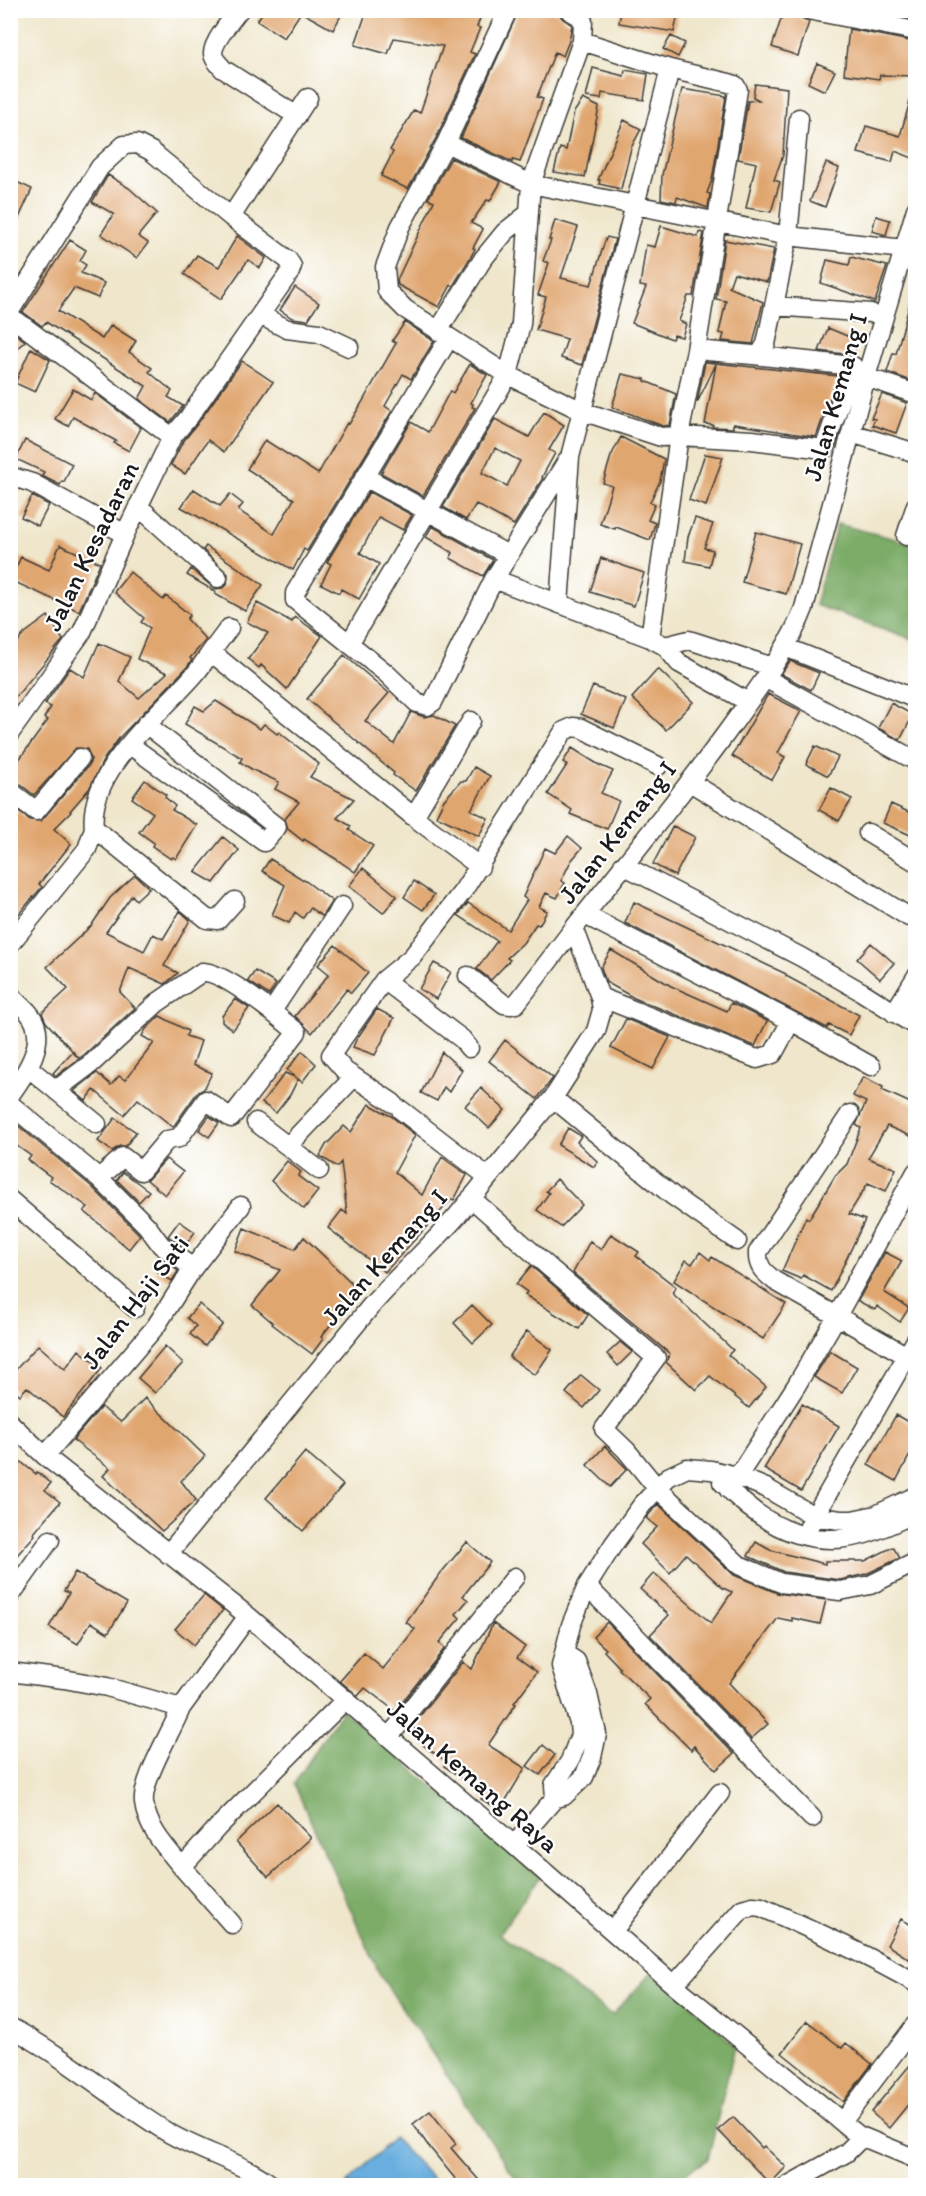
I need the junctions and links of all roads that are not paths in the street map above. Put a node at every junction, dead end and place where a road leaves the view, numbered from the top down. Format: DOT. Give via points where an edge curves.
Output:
graph roads {
  1 [pos="239,10"];
  2 [pos="508,10"];
  3 [pos="569,10"];
  4 [pos="808,10"];
  5 [pos="915,31"];
  6 [pos="582,41"];
  7 [pos="670,69"];
  8 [pos="308,98"];
  9 [pos="297,116"];
  10 [pos="799,118"];
  11 [pos="446,143"];
  12 [pos="531,184"];
  13 [pos="634,206"];
  14 [pos="915,209"];
  15 [pos="529,213"];
  16 [pos="231,217"];
  17 [pos="716,223"];
  18 [pos="788,236"];
  19 [pos="910,251"];
  20 [pos="774,306"];
  21 [pos="10,311"];
  22 [pos="871,313"];
  23 [pos="260,315"];
  24 [pos="10,316"];
  25 [pos="444,334"];
  26 [pos="349,347"];
  27 [pos="696,350"];
  28 [pos="753,356"];
  29 [pos="508,375"];
  30 [pos="866,377"];
  31 [pos="915,393"];
  32 [pos="582,411"];
  33 [pos="850,433"];
  34 [pos="679,436"];
  35 [pos="172,437"];
  36 [pos="915,453"];
  37 [pos="570,457"];
  38 [pos="10,476"];
  39 [pos="365,477"];
  40 [pos="915,505"];
  41 [pos="138,506"];
  42 [pos="427,512"];
  43 [pos="125,534"];
  44 [pos="906,536"];
  45 [pos="508,555"];
  46 [pos="218,578"];
  47 [pos="494,579"];
  48 [pos="559,604"];
  49 [pos="229,628"];
  50 [pos="658,642"];
  51 [pos="349,644"];
  52 [pos="785,647"];
  53 [pos="211,651"];
  54 [pos="769,673"];
  55 [pos="915,699"];
  56 [pos="748,702"];
  57 [pos="471,721"];
  58 [pos="146,724"];
  59 [pos="10,734"];
  60 [pos="130,745"];
  61 [pos="80,758"];
  62 [pos="915,761"];
  63 [pos="658,766"];
  64 [pos="690,782"];
  65 [pos="10,791"];
  66 [pos="414,817"];
  67 [pos="94,828"];
  68 [pos="868,833"];
  69 [pos="915,862"];
  70 [pos="623,865"];
  71 [pos="480,867"];
  72 [pos="235,901"];
  73 [pos="342,906"];
  74 [pos="909,917"];
  75 [pos="579,921"];
  76 [pos="10,944"];
  77 [pos="468,976"];
  78 [pos="915,977"];
  79 [pos="384,980"];
  80 [pos="10,995"];
  81 [pos="600,997"];
  82 [pos="272,1011"];
  83 [pos="894,1013"];
  84 [pos="791,1021"];
  85 [pos="915,1026"];
  86 [pos="469,1048"];
  87 [pos="871,1066"];
  88 [pos="30,1069"];
  89 [pos="354,1077"];
  90 [pos="56,1090"];
  91 [pos="10,1095"];
  92 [pos="553,1098"];
  93 [pos="10,1104"];
  94 [pos="850,1114"];
  95 [pos="256,1122"];
  96 [pos="97,1124"];
  97 [pos="288,1146"];
  98 [pos="319,1170"];
  99 [pos="915,1172"];
  100 [pos="488,1177"];
  101 [pos="99,1178"];
  102 [pos="471,1198"];
  103 [pos="12,1205"];
  104 [pos="241,1206"];
  105 [pos="738,1241"];
  106 [pos="193,1268"];
  107 [pos="135,1308"];
  108 [pos="837,1316"];
  109 [pos="912,1352"];
  110 [pos="11,1426"];
  111 [pos="45,1455"];
  112 [pos="733,1483"];
  113 [pos="657,1488"];
  114 [pos="915,1502"];
  115 [pos="814,1516"];
  116 [pos="805,1537"];
  117 [pos="50,1540"];
  118 [pos="168,1554"];
  119 [pos="915,1562"];
  120 [pos="515,1577"];
  121 [pos="587,1586"];
  122 [pos="10,1596"];
  123 [pos="248,1616"];
  124 [pos="10,1672"];
  125 [pos="346,1699"];
  126 [pos="181,1708"];
  127 [pos="389,1737"];
  128 [pos="720,1793"];
  129 [pos="812,1818"];
  130 [pos="514,1845"];
  131 [pos="182,1867"];
  132 [pos="232,1924"];
  133 [pos="613,1931"];
  134 [pos="915,1983"];
  135 [pos="674,1985"];
  136 [pos="915,2024"];
  137 [pos="10,2027"];
  138 [pos="842,2122"];
  139 [pos="862,2138"];
  140 [pos="912,2158"];
  141 [pos="273,2186"];
  142 [pos="787,2186"];
  1 -- 9 [label="street" via="216,46 216,60"];
  2 -- 11 [label="street"];
  3 -- 6 [label="street" via="584,21"];
  4 -- 5 [label="street"];
  6 -- 7 [label="street"];
  6 -- 12 [label="street"];
  7 -- 13 [label="street"];
  7 -- 17 [label="street" via="729,83 738,90"];
  8 -- 9 [label="street"];
  9 -- 16 [label="street"];
  10 -- 18 [label="street"];
  11 -- 12 [label="street"];
  11 -- 25 [label="street" via="400,227 385,267 387,291 405,309"];
  12 -- 13 [label="street"];
  12 -- 15 [label="street"];
  13 -- 17 [label="street"];
  13 -- 32 [label="street"];
  14 -- 19 [label="street, Jalan Kemang I"];
  15 -- 25 [label="street" via="505,232 483,259"];
  15 -- 29 [label="street" via="521,324"];
  16 -- 21 [label="street" via="151,152 137,144 124,145 100,167"];
  16 -- 23 [label="street, Jalan Kesadaran" via="292,266"];
  17 -- 18 [label="street"];
  17 -- 27 [label="street"];
  18 -- 19 [label="street"];
  18 -- 20 [label="street"];
  19 -- 30 [label="street, Jalan Kemang I"];
  20 -- 22 [label="street"];
  20 -- 28 [label="street" via="766,344 760,354"];
  23 -- 26 [label="street" via="286,329 319,333"];
  23 -- 35 [label="street, Jalan Kesadaran"];
  24 -- 35 [label="street"];
  25 -- 29 [label="street"];
  25 -- 39 [label="street"];
  27 -- 28 [label="street"];
  27 -- 34 [label="street"];
  28 -- 34 [label="street" via="853,366 824,449"];
  29 -- 32 [label="street"];
  29 -- 42 [label="street"];
  30 -- 31 [label="street"];
  30 -- 33 [label="street, Jalan Kemang I"];
  32 -- 34 [label="street" via="661,437"];
  32 -- 37 [label="street"];
  33 -- 36 [label="street"];
  33 -- 52 [label="street, Jalan Kemang I" via="804,608"];
  34 -- 50 [label="street"];
  35 -- 41 [label="street, Jalan Kesadaran"];
  37 -- 45 [label="street"];
  37 -- 48 [label="street"];
  38 -- 43 [label="street" via="32,483"];
  39 -- 42 [label="street"];
  39 -- 51 [label="street" via="294,597"];
  40 -- 44 [label="street"];
  41 -- 43 [label="street, Jalan Kesadaran"];
  41 -- 46 [label="street"];
  42 -- 45 [label="street"];
  42 -- 51 [label="street"];
  43 -- 59 [label="street, Jalan Kesadaran" via="82,632"];
  45 -- 47 [label="street"];
  47 -- 48 [label="street"];
  47 -- 51 [label="street" via="433,702 427,706 417,703"];
  48 -- 50 [label="street"];
  49 -- 53 [label="street"];
  50 -- 54 [label="street" via="689,640"];
  50 -- 56 [label="street" via="679,663"];
  52 -- 54 [label="street, Jalan Kemang I"];
  52 -- 55 [label="street"];
  53 -- 58 [label="street" via="196,674"];
  53 -- 66 [label="street"];
  54 -- 56 [label="street, Jalan Kemang I"];
  54 -- 62 [label="street"];
  56 -- 64 [label="street, Jalan Kemang I"];
  57 -- 66 [label="street"];
  58 -- 60 [label="street"];
  58 -- 60 [label="street" via="277,827 264,842"];
  60 -- 67 [label="street" via="96,799 92,813"];
  61 -- 65 [label="street" via="36,811"];
  63 -- 71 [label="street" via="581,728 564,731"];
  64 -- 70 [label="street, Jalan Kemang I"];
  64 -- 74 [label="street"];
  66 -- 71 [label="street"];
  67 -- 72 [label="street" via="207,919 218,920"];
  67 -- 76 [label="street" via="87,849"];
  68 -- 69 [label="street"];
  70 -- 75 [label="street, Jalan Kemang I"];
  70 -- 83 [label="street" via="801,957"];
  71 -- 79 [label="street" via="418,949"];
  73 -- 82 [label="street"];
  75 -- 77 [label="street" via="516,1004 504,1004"];
  75 -- 81 [label="street, Jalan Kemang I"];
  75 -- 84 [label="street"];
  78 -- 83 [label="street"];
  79 -- 86 [label="street"];
  79 -- 89 [label="street" via="331,1056"];
  80 -- 88 [label="street" via="30,1013 36,1028"];
  81 -- 84 [label="street" via="757,1059 773,1054"];
  81 -- 92 [label="street, Jalan Kemang I" via="602,1011 596,1031"];
  82 -- 90 [label="street" via="215,974 202,972 157,1003 92,1063"];
  82 -- 101 [label="street" via="297,1032 231,1118 206,1100 179,1138 167,1140 141,1171 123,1157"];
  83 -- 85 [label="street"];
  84 -- 87 [label="street"];
  88 -- 90 [label="street"];
  88 -- 91 [label="street"];
  89 -- 97 [label="street"];
  89 -- 100 [label="street"];
  90 -- 96 [label="street"];
  92 -- 100 [label="street, Jalan Kemang I"];
  92 -- 105 [label="street" via="674,1196"];
  93 -- 101 [label="street"];
  94 -- 108 [label="street" via="758,1252 760,1268 775,1281"];
  95 -- 97 [label="street"];
  97 -- 98 [label="street"];
  99 -- 108 [label="street"];
  100 -- 102 [label="street, Jalan Kemang I"];
  101 -- 106 [label="street" via="161,1245"];
  102 -- 113 [label="street" via="656,1358 604,1429 638,1462"];
  102 -- 118 [label="street, Jalan Kemang I" via="371,1306"];
  103 -- 107 [label="street"];
  104 -- 106 [label="street, Jalan Haji Sati"];
  106 -- 111 [label="street, Jalan Haji Sati" via="156,1326"];
  108 -- 109 [label="street"];
  108 -- 112 [label="street"];
  109 -- 115 [label="street"];
  110 -- 111 [label="street, Jalan Kemang Raya"];
  111 -- 118 [label="street, Jalan Kemang Raya"];
  112 -- 113 [label="street" via="711,1470 687,1468 668,1477"];
  112 -- 115 [label="street" via="766,1488"];
  112 -- 116 [label="street" via="774,1526"];
  113 -- 119 [label="street" via="740,1565 781,1583 840,1591 870,1585"];
  113 -- 121 [label="street" via="628,1523"];
  114 -- 115 [label="street" via="852,1520"];
  114 -- 116 [label="street" via="867,1534 847,1539"];
  115 -- 116 [label="street"];
  117 -- 122 [label="street"];
  118 -- 123 [label="street, Jalan Kemang Raya"];
  120 -- 127 [label="street"];
  121 -- 129 [label="street"];
  121 -- 130 [label="street" via="571,1625 561,1666 579,1724 588,1735 592,1757 584,1777 564,1796 555,1798"];
  123 -- 125 [label="street, Jalan Kemang Raya"];
  123 -- 126 [label="street"];
  124 -- 126 [label="street" via="107,1687"];
  125 -- 127 [label="street, Jalan Kemang Raya"];
  125 -- 131 [label="street"];
  126 -- 131 [label="street" via="151,1773 144,1803 162,1844"];
  127 -- 130 [label="street, Jalan Kemang Raya"];
  128 -- 133 [label="street"];
  130 -- 133 [label="street, Jalan Kemang Raya"];
  131 -- 132 [label="street"];
  133 -- 135 [label="street, Jalan Kemang Raya"];
  134 -- 135 [label="street" via="824,1934 753,1906 742,1909"];
  135 -- 138 [label="street, Jalan Kemang Raya"];
  136 -- 138 [label="street"];
  137 -- 141 [label="street" via="66,2062 133,2112 177,2138 256,2173"];
  138 -- 139 [label="street, Jalan Kemang Raya"];
  139 -- 140 [label="street, Jalan Kemang Raya"];
  139 -- 142 [label="street" via="846,2153"];
}
